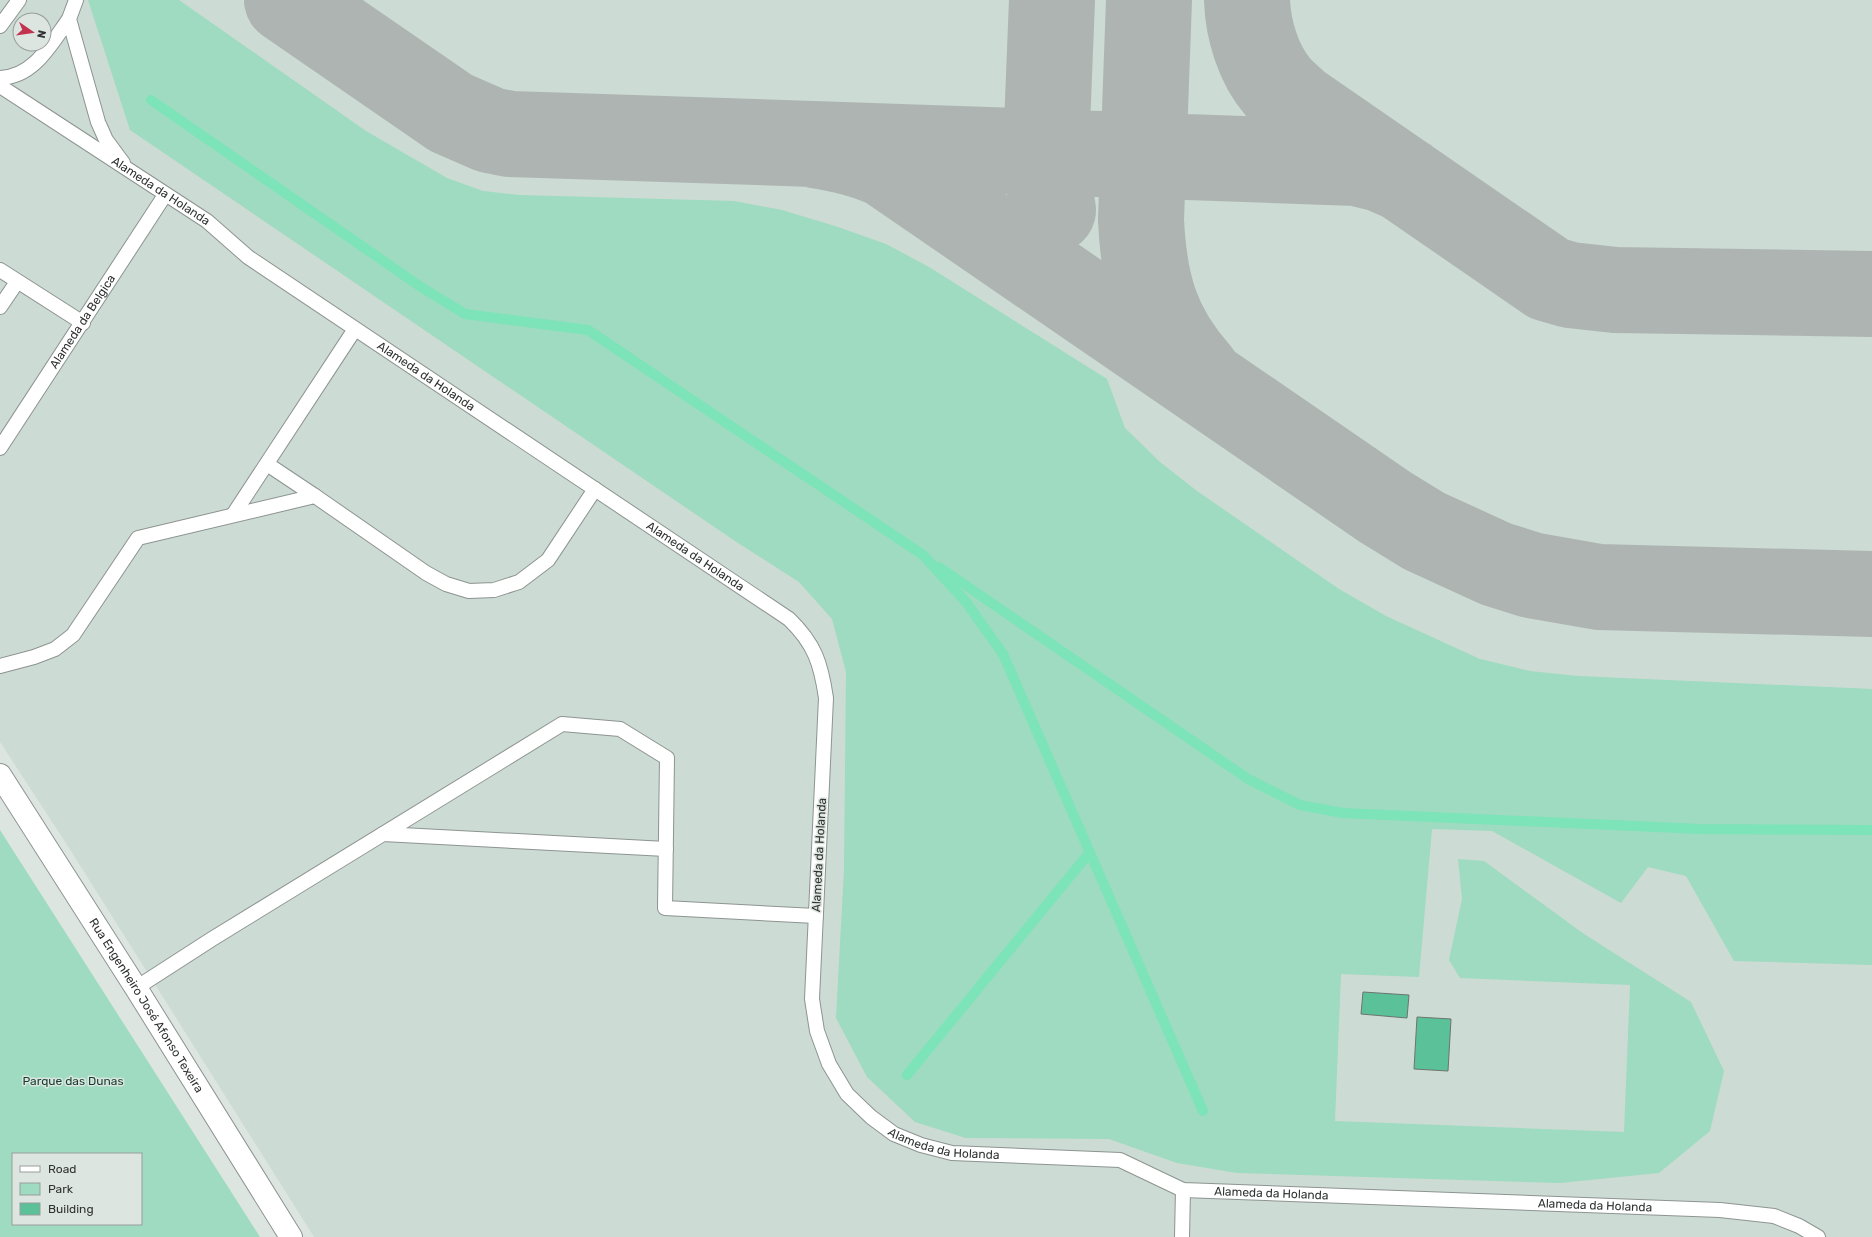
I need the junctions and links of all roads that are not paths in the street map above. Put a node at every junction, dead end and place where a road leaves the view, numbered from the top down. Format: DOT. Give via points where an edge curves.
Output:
graph roads {
  1 [pos="19,0"];
  2 [pos="76,0"];
  3 [pos="68,19"];
  4 [pos="0,26"];
  5 [pos="0,78"];
  6 [pos="0,86"];
  7 [pos="134,175"];
  8 [pos="165,195"];
  9 [pos="0,270"];
  10 [pos="17,282"];
  11 [pos="0,306"];
  12 [pos="83,323"];
  13 [pos="355,329"];
  14 [pos="0,448"];
  15 [pos="267,464"];
  16 [pos="594,489"];
  17 [pos="315,496"];
  18 [pos="233,515"];
  19 [pos="0,666"];
  20 [pos="0,775"];
  21 [pos="383,834"];
  22 [pos="666,848"];
  23 [pos="816,916"];
  24 [pos="136,988"];
  25 [pos="1184,1190"];
  26 [pos="291,1237"];
  27 [pos="1182,1237"];
  28 [pos="1818,1237"];
  1 -- 4 [label="lane"];
  2 -- 3 [label="lane"];
  3 -- 5 [label="lane" via="42,57 27,70 8,78"];
  3 -- 7 [label="lane" via="98,122 117,157"];
  6 -- 7 [label="lane, Alameda da Holanda"];
  7 -- 8 [label="lane, Alameda da Holanda"];
  8 -- 12 [label="lane, Alameda da Belgica"];
  8 -- 13 [label="lane, Alameda da Holanda" via="207,221 248,257"];
  9 -- 10 [label="lane"];
  10 -- 11 [label="lane"];
  10 -- 12 [label="lane"];
  12 -- 14 [label="lane, Alameda da Belgica"];
  13 -- 15 [label="lane"];
  13 -- 16 [label="lane, Alameda da Holanda"];
  15 -- 17 [label="lane"];
  15 -- 18 [label="lane"];
  16 -- 17 [label="lane" via="548,560 519,582 494,590 469,591 446,584 426,573"];
  16 -- 23 [label="lane, Alameda da Holanda" via="789,619 804,633 816,652 826,698"];
  17 -- 18 [label="lane"];
  18 -- 19 [label="lane" via="138,538 73,635 55,649"];
  20 -- 24 [label="street, Rua Engenheiro José Afonso Texeira"];
  21 -- 22 [label="lane"];
  21 -- 22 [label="lane" via="562,724 620,729 667,758"];
  21 -- 24 [label="lane"];
  22 -- 23 [label="lane" via="665,908"];
  23 -- 25 [label="lane, Alameda da Holanda" via="812,998 817,1031 832,1070 847,1094 871,1117 894,1134 952,1153 1120,1160"];
  24 -- 26 [label="street, Rua Engenheiro José Afonso Texeira"];
  25 -- 27 [label="lane"];
  25 -- 28 [label="lane, Alameda da Holanda" via="1720,1210 1774,1216"];
}
